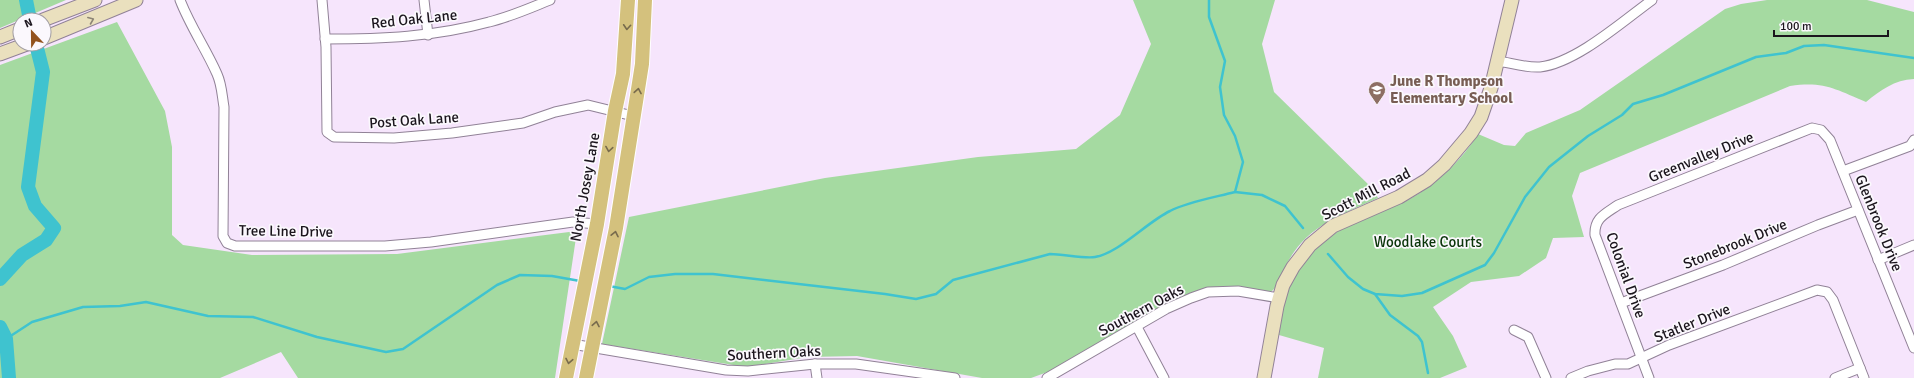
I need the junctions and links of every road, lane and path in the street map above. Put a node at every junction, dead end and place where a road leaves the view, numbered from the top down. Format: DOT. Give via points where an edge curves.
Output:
graph roads {
  1 [pos="95,0"];
  2 [pos="136,0"];
  3 [pos="180,0"];
  4 [pos="322,0"];
  5 [pos="424,0"];
  6 [pos="550,0"];
  7 [pos="628,0"];
  8 [pos="645,0"];
  9 [pos="1512,0"];
  10 [pos="1652,0"];
  11 [pos="1642,3"];
  12 [pos="52,17"];
  13 [pos="12,32"];
  14 [pos="52,35"];
  15 [pos="428,35"];
  16 [pos="0,37"];
  17 [pos="325,39"];
  18 [pos="1498,61"];
  19 [pos="615,111"];
  20 [pos="633,116"];
  21 [pos="1824,132"];
  22 [pos="1914,140"];
  23 [pos="1843,171"];
  24 [pos="1858,210"];
  25 [pos="596,224"];
  26 [pos="1594,226"];
  27 [pos="1914,245"];
  28 [pos="1878,260"];
  29 [pos="1279,298"];
  30 [pos="1621,303"];
  31 [pos="1137,327"];
  32 [pos="1514,330"];
  33 [pos="1912,337"];
  34 [pos="572,344"];
  35 [pos="592,348"];
  36 [pos="1914,348"];
  37 [pos="1642,359"];
  38 [pos="815,364"];
  39 [pos="1860,368"];
  40 [pos="717,374"];
  41 [pos="566,378"];
  42 [pos="586,378"];
  43 [pos="817,378"];
  44 [pos="955,378"];
  45 [pos="1047,378"];
  46 [pos="1164,378"];
  47 [pos="1264,378"];
  48 [pos="1546,378"];
  49 [pos="1571,378"];
  50 [pos="1649,378"];
  51 [pos="1835,378"];
  52 [pos="1864,378"];
  1 -- 12 [label="street"];
  14 -- 2 [label="street, one-way"];
  3 -- 25 [label="street, Tree Line Drive" via="218,75 221,87 224,108 223,236 227,243 235,246 385,246 573,222"];
  4 -- 17 [label="street, Post Oak Lane"];
  5 -- 15 [label="street"];
  6 -- 15 [label="street, Red Oak Lane" via="489,22"];
  7 -- 19 [label="main road, North Josey Lane, one-way" via="623,74"];
  20 -- 8 [label="main road, one-way" via="644,52"];
  9 -- 18 [label="street, Scott Mill Road"];
  10 -- 11 [label="street"];
  11 -- 18 [label="street" via="1585,48 1556,63 1538,67"];
  13 -- 16 [label="street"];
  15 -- 17 [label="street, Red Oak Lane"];
  17 -- 19 [label="street, Post Oak Lane" via="327,132 334,137 394,138 452,133 524,123 555,112 588,105"];
  18 -- 29 [label="street, Scott Mill Road" via="1481,117 1462,145 1444,165 1413,189 1333,226 1320,235 1293,267"];
  19 -- 20 [label="street, Post Oak Lane"];
  19 -- 25 [label="main road, North Josey Lane, one-way"];
  35 -- 20 [label="main road, one-way" via="617,222"];
  21 -- 23 [label="street, Glenbrook Drive"];
  21 -- 26 [label="street, Greenvalley Drive" via="1812,128 1618,205 1602,215"];
  22 -- 23 [label="street" via="1910,146"];
  23 -- 24 [label="street, Glenbrook Drive"];
  24 -- 28 [label="street, Glenbrook Drive"];
  24 -- 30 [label="street, Stonebrook Drive"];
  25 -- 34 [label="main road, North Josey Lane"];
  26 -- 30 [label="street, Colonial Drive" via="1595,235"];
  27 -- 28 [label="street"];
  28 -- 33 [label="street, Glenbrook Drive"];
  29 -- 31 [label="street, Southern Oaks" via="1238,291 1208,292 1180,302"];
  29 -- 47 [label="street, Scott Mill Road"];
  30 -- 37 [label="street, Colonial Drive"];
  31 -- 45 [label="street, Southern Oaks"];
  31 -- 46 [label="street"];
  32 -- 48 [label="street" via="1528,337"];
  33 -- 36 [label="street, Glenbrook Drive"];
  34 -- 35 [label="street, Southern Oaks"];
  34 -- 41 [label="main road, North Josey Lane, one-way"];
  35 -- 40 [label="street, Southern Oaks"];
  35 -- 42 [label="main road"];
  37 -- 39 [label="street, Statler Drive" via="1669,346 1817,290 1827,292 1833,300"];
  37 -- 49 [label="street, Statler Drive" via="1588,371"];
  37 -- 50 [label="street, Colonial Drive"];
  38 -- 40 [label="street, Southern Oaks"];
  38 -- 43 [label="street"];
  38 -- 44 [label="street, Southern Oaks" via="856,364"];
  39 -- 51 [label="street"];
  39 -- 52 [label="street"];
}
